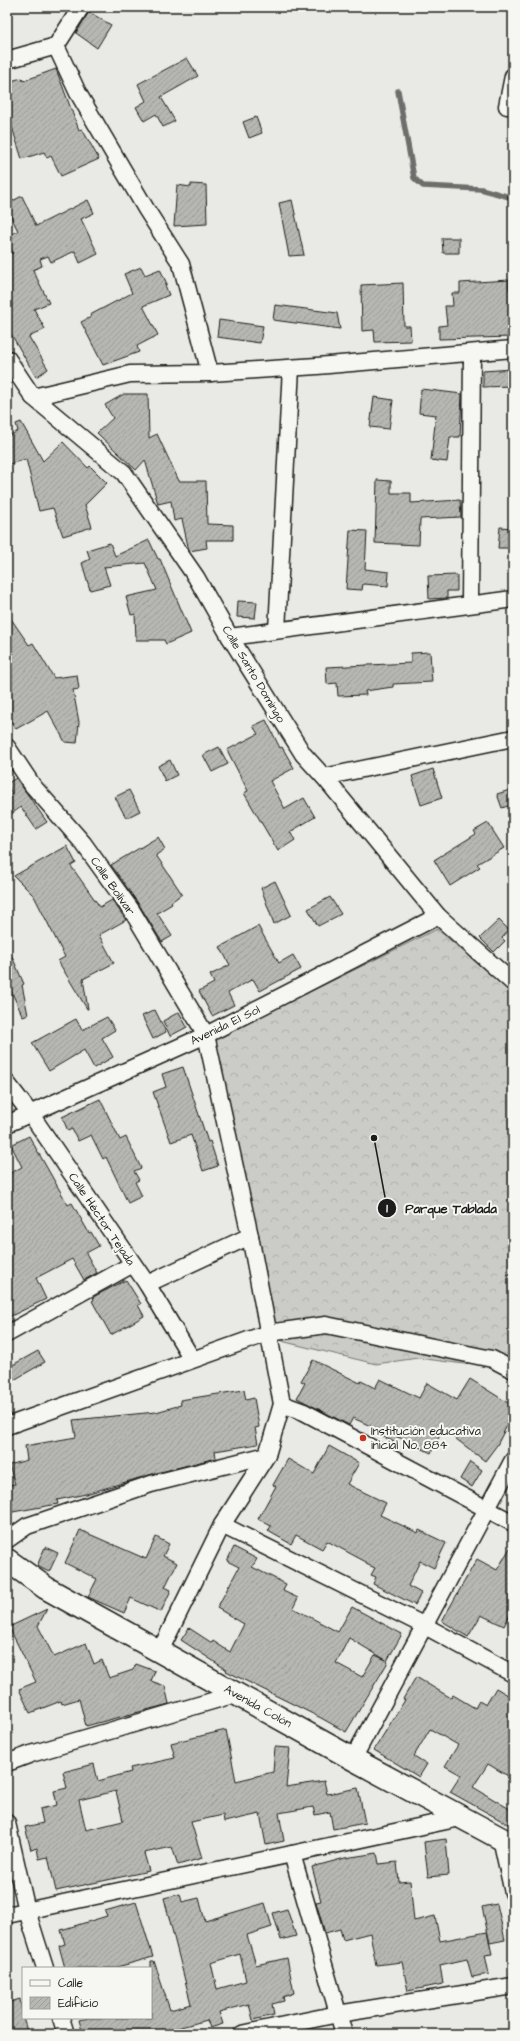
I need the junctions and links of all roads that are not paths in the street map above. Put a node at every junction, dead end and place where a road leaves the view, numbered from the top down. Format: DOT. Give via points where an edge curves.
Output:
graph roads {
  1 [pos="80,7"];
  2 [pos="56,46"];
  3 [pos="7,60"];
  4 [pos="513,76"];
  5 [pos="507,106"];
  6 [pos="513,349"];
  7 [pos="472,352"];
  8 [pos="7,358"];
  9 [pos="291,368"];
  10 [pos="210,373"];
  11 [pos="33,397"];
  12 [pos="513,599"];
  13 [pos="470,604"];
  14 [pos="277,630"];
  15 [pos="230,637"];
  16 [pos="513,738"];
  17 [pos="7,747"];
  18 [pos="324,777"];
  19 [pos="438,916"];
  20 [pos="513,983"];
  21 [pos="206,1035"];
  22 [pos="7,1083"];
  23 [pos="30,1113"];
  24 [pos="7,1124"];
  25 [pos="250,1236"];
  26 [pos="133,1264"];
  27 [pos="147,1284"];
  28 [pos="268,1333"];
  29 [pos="7,1334"];
  30 [pos="192,1359"];
  31 [pos="513,1370"];
  32 [pos="282,1404"];
  33 [pos="7,1426"];
  34 [pos="267,1454"];
  35 [pos="513,1460"];
  36 [pos="487,1509"];
  37 [pos="513,1523"];
  38 [pos="222,1525"];
  39 [pos="7,1540"];
  40 [pos="7,1560"];
  41 [pos="425,1626"];
  42 [pos="160,1651"];
  43 [pos="513,1674"];
  44 [pos="236,1694"];
  45 [pos="353,1760"];
  46 [pos="7,1763"];
  47 [pos="460,1818"];
  48 [pos="7,1823"];
  49 [pos="507,1841"];
  50 [pos="292,1854"];
  51 [pos="513,1893"];
  52 [pos="27,1911"];
  53 [pos="7,1915"];
  54 [pos="45,1967"];
  55 [pos="513,1986"];
  56 [pos="338,2014"];
  57 [pos="61,2019"];
  58 [pos="66,2034"];
  59 [pos="242,2034"];
  60 [pos="344,2034"];
  1 -- 2 [label="street"];
  2 -- 3 [label="street"];
  2 -- 10 [label="street" via="78,93 181,264"];
  4 -- 5 [label="street"];
  6 -- 7 [label="street"];
  7 -- 9 [label="street"];
  7 -- 13 [label="street"];
  8 -- 11 [label="street, Calle Santo Domingo"];
  9 -- 10 [label="street"];
  9 -- 14 [label="street"];
  10 -- 11 [label="street" via="130,374"];
  11 -- 15 [label="street, Calle Santo Domingo" via="124,473 196,576"];
  12 -- 13 [label="street"];
  13 -- 14 [label="street"];
  14 -- 15 [label="street"];
  15 -- 18 [label="street, Calle Santo Domingo" via="303,754"];
  16 -- 18 [label="street"];
  17 -- 21 [label="street, Calle Bolívar" via="33,786 83,843 132,911"];
  18 -- 19 [label="street, Calle Santo Domingo"];
  19 -- 20 [label="street, Calle Santo Domingo"];
  19 -- 21 [label="street, Avenida El Sol"];
  21 -- 23 [label="street, Avenida El Sol"];
  21 -- 25 [label="street, Calle Bolívar"];
  22 -- 23 [label="street, Calle Héctor Tejada"];
  23 -- 24 [label="street, Avenida El Sol"];
  23 -- 26 [label="street, Calle Héctor Tejada"];
  25 -- 27 [label="street"];
  25 -- 28 [label="street, Calle Bolívar"];
  26 -- 27 [label="street, Calle Héctor Tejada"];
  26 -- 29 [label="street"];
  27 -- 30 [label="street, Calle Héctor Tejada"];
  28 -- 30 [label="street"];
  28 -- 31 [label="street" via="326,1325 492,1359"];
  28 -- 32 [label="street, Calle Bolívar"];
  30 -- 33 [label="street"];
  32 -- 34 [label="street"];
  32 -- 36 [label="street" via="304,1412"];
  34 -- 38 [label="street"];
  34 -- 39 [label="street" via="151,1484 27,1526"];
  35 -- 36 [label="street"];
  36 -- 37 [label="street"];
  36 -- 41 [label="street"];
  38 -- 41 [label="street"];
  38 -- 42 [label="street"];
  40 -- 42 [label="main road, Avenida Colón" via="46,1588"];
  41 -- 43 [label="street"];
  41 -- 45 [label="street"];
  42 -- 44 [label="main road, Avenida Colón"];
  44 -- 45 [label="main road, Avenida Colón"];
  44 -- 46 [label="street"];
  45 -- 47 [label="main road, Avenida Colón"];
  47 -- 49 [label="main road, Avenida Colón"];
  47 -- 50 [label="street"];
  48 -- 52 [label="street"];
  49 -- 51 [label="street"];
  50 -- 52 [label="street"];
  50 -- 56 [label="street"];
  52 -- 53 [label="street"];
  52 -- 54 [label="street"];
  55 -- 56 [label="street"];
  56 -- 59 [label="street"];
  56 -- 60 [label="street"];
  57 -- 58 [label="street"];
}
